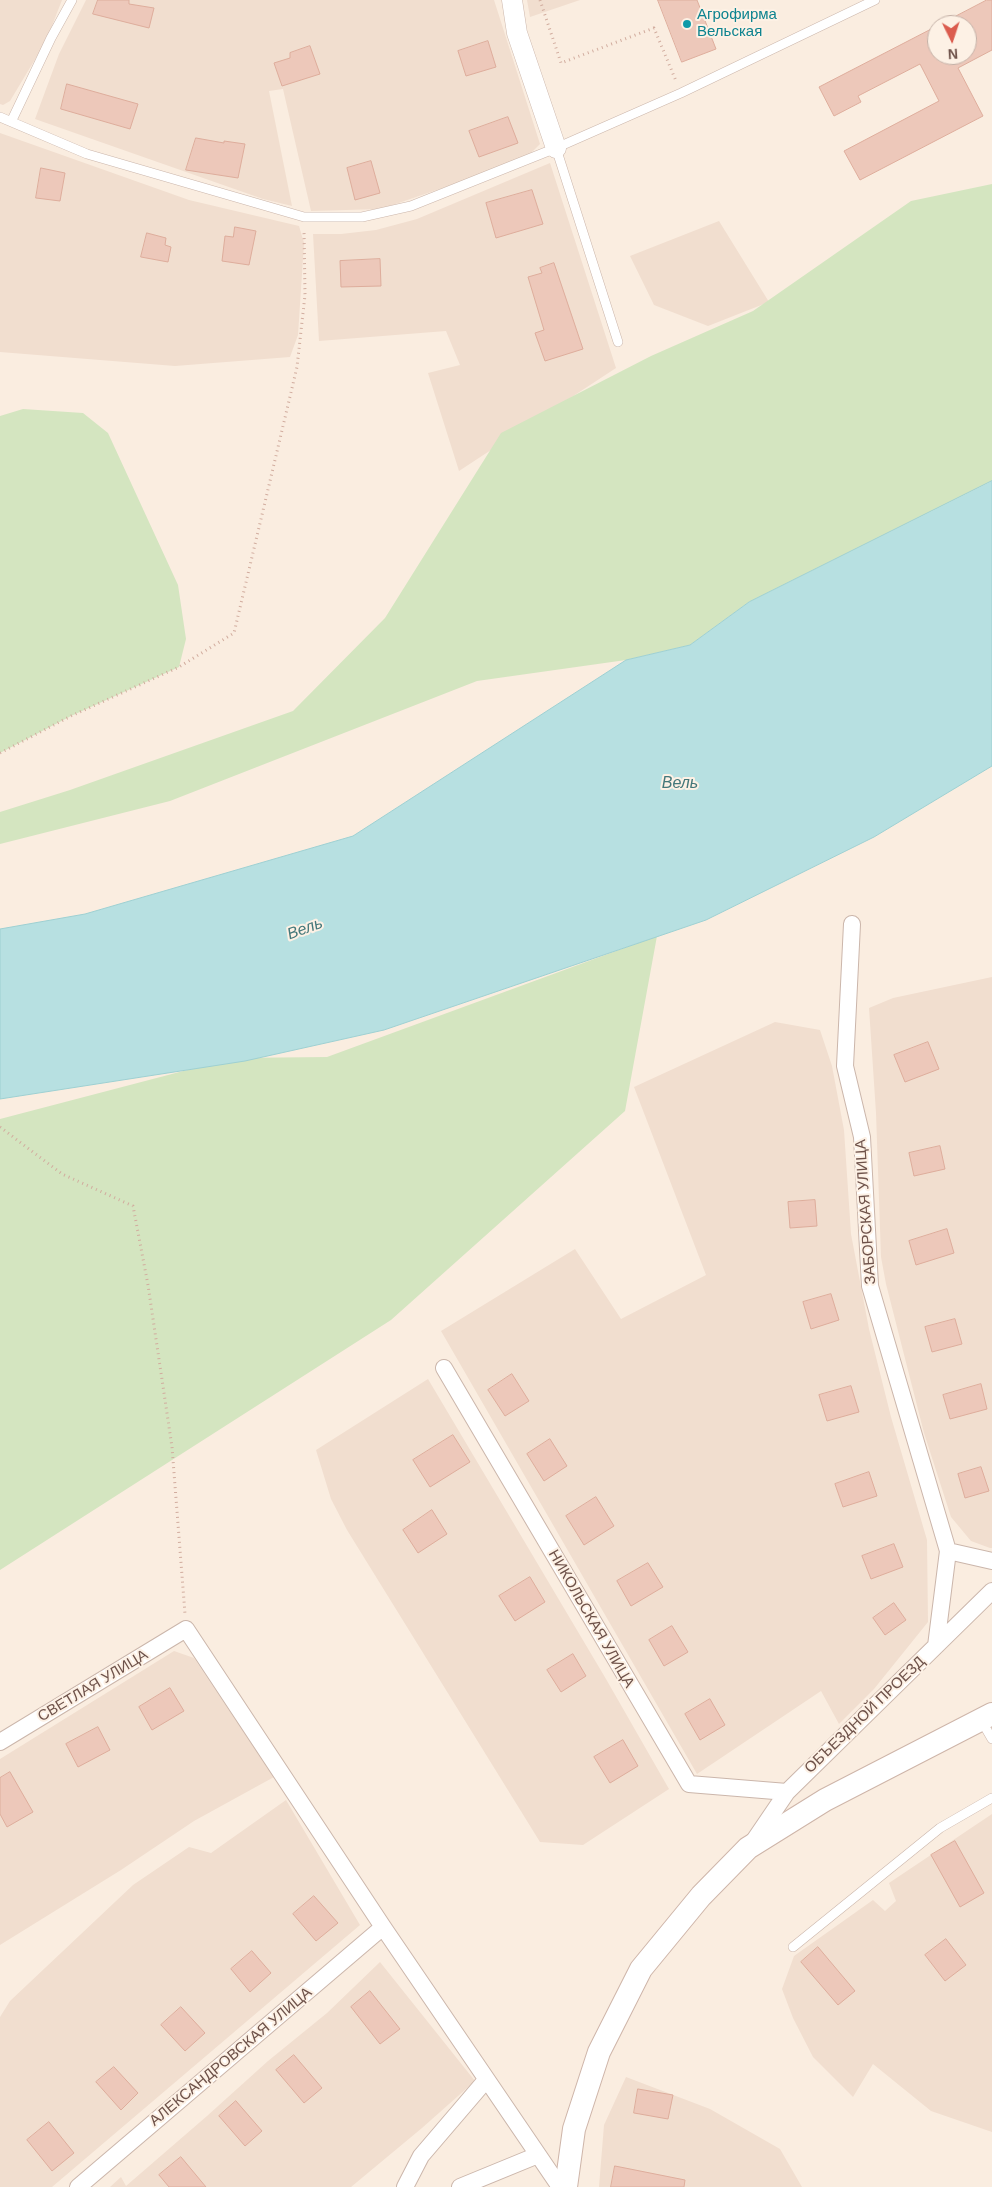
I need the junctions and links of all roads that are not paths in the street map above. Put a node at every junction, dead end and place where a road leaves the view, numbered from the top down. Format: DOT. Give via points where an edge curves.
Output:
graph roads {
  1 [pos="72,0"];
  2 [pos="512,0"];
  3 [pos="875,0"];
  4 [pos="0,116"];
  5 [pos="12,120"];
  6 [pos="556,148"];
  7 [pos="618,342"];
  8 [pos="852,924"];
  9 [pos="444,1368"];
  10 [pos="948,1551"];
  11 [pos="992,1561"];
  12 [pos="992,1591"];
  13 [pos="936,1646"];
  14 [pos="986,1717"];
  15 [pos="992,1739"];
  16 [pos="0,1742"];
  17 [pos="787,1792"];
  18 [pos="992,1798"];
  19 [pos="748,1848"];
  20 [pos="383,1927"];
  21 [pos="793,1947"];
  22 [pos="486,2080"];
  23 [pos="538,2155"];
  24 [pos="78,2187"];
  25 [pos="405,2187"];
  26 [pos="460,2187"];
  27 [pos="560,2187"];
  28 [pos="566,2187"];
  1 -- 5 [label="lane"];
  2 -- 6 [label="street" via="517,34"];
  3 -- 6 [label="lane" via="681,94"];
  4 -- 5 [label="lane"];
  5 -- 6 [label="lane" via="87,154 304,217 362,218 410,206"];
  6 -- 7 [label="lane"];
  8 -- 10 [label="street, ЗАБОРСКАЯ УЛИЦА" via="845,1066 862,1137 870,1286"];
  9 -- 17 [label="street, НИКОЛЬСКАЯ УЛИЦА" via="689,1784"];
  10 -- 11 [label="street"];
  10 -- 13 [label="street"];
  12 -- 13 [label="street, ОБЪЕЗДНОЙ ПРОЕЗД"];
  13 -- 17 [label="street, ОБЪЕЗДНОЙ ПРОЕЗД"];
  14 -- 15 [label="lane"];
  14 -- 19 [label="main road" via="825,1800"];
  16 -- 20 [label="street, СВЕТЛАЯ УЛИЦА" via="186,1629"];
  17 -- 19 [label="street, ОБЪЕЗДНОЙ ПРОЕЗД"];
  18 -- 21 [label="lane" via="940,1828"];
  19 -- 28 [label="main road" via="701,1896 641,1969 599,2052 574,2129"];
  20 -- 22 [label="street"];
  20 -- 24 [label="street, АЛЕКСАНДРОВСКАЯ УЛИЦА"];
  22 -- 23 [label="street"];
  22 -- 25 [label="street" via="421,2156"];
  23 -- 26 [label="street"];
  23 -- 27 [label="street"];
}
